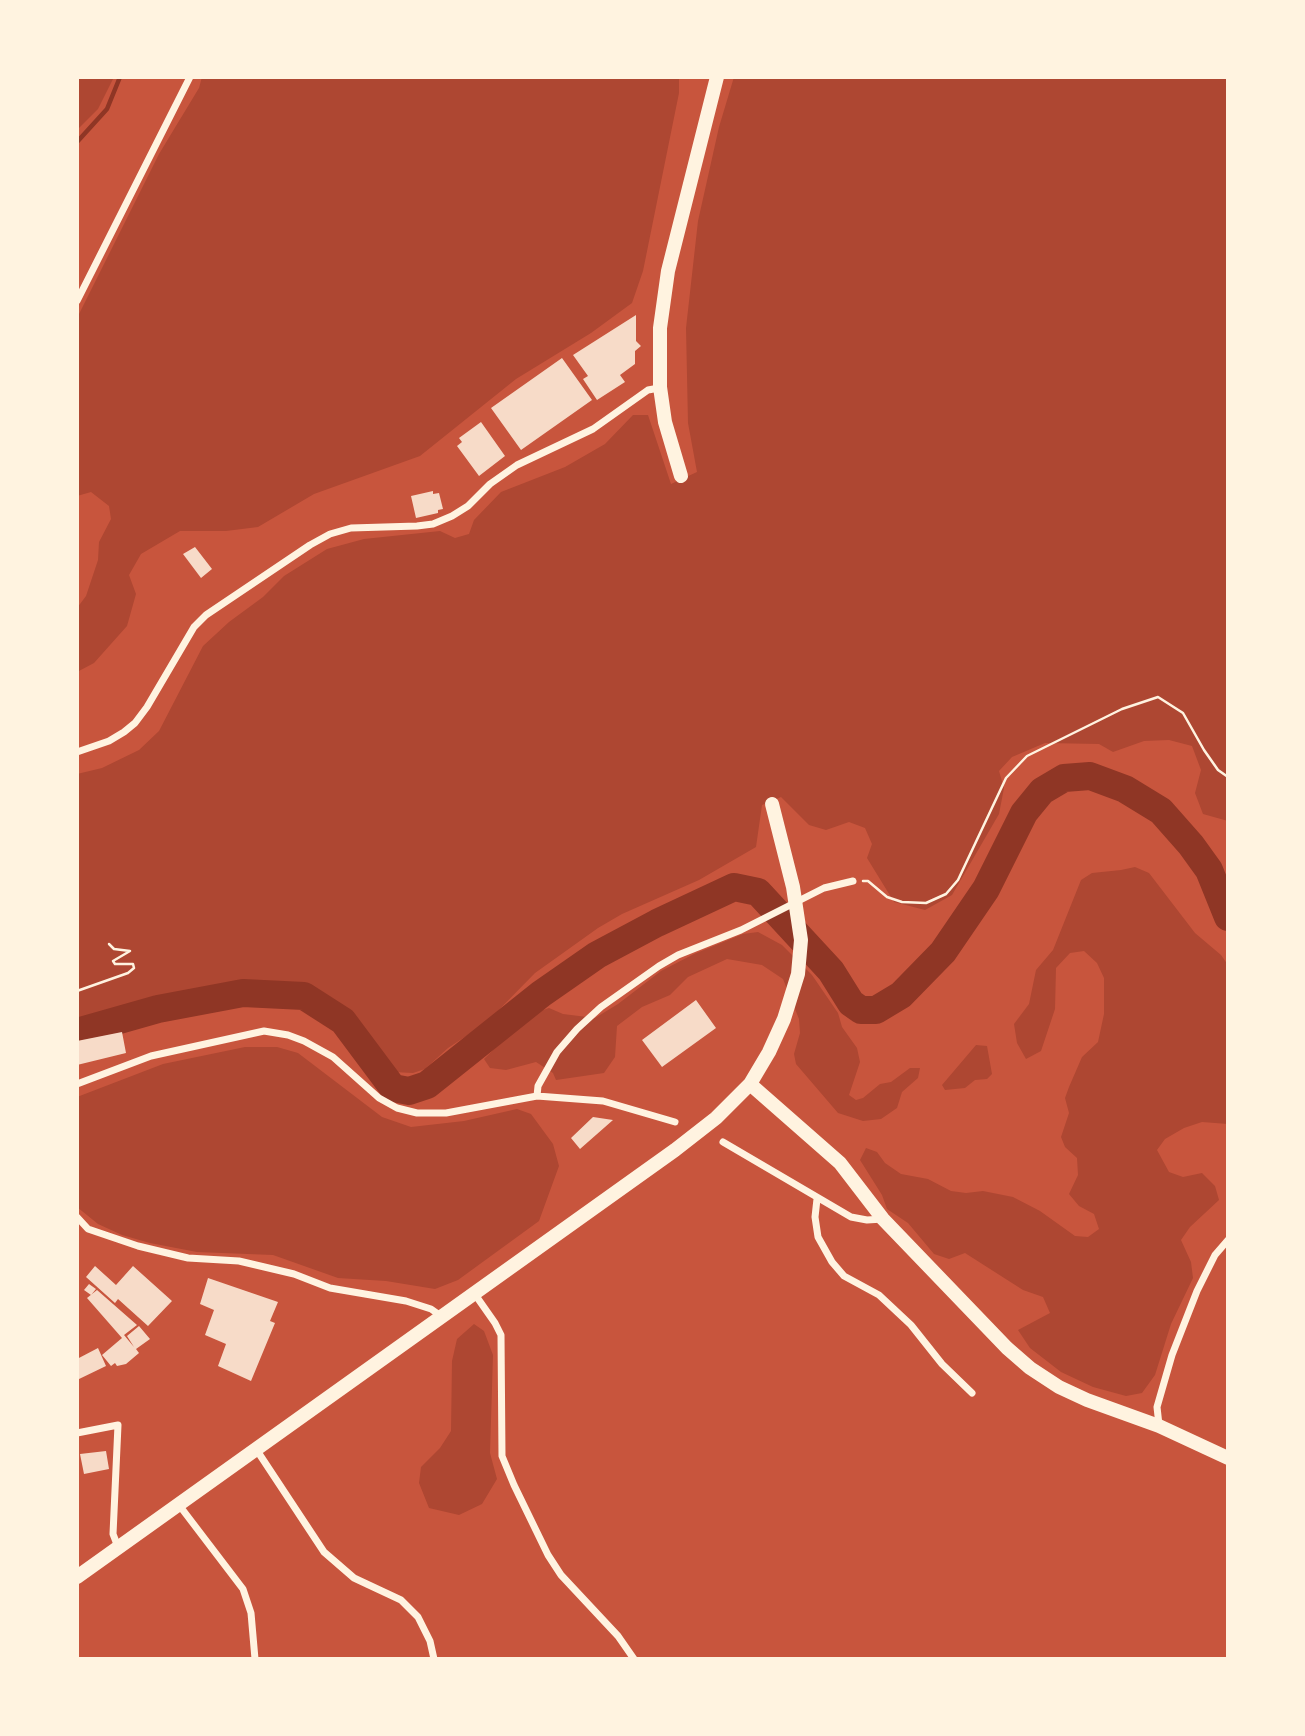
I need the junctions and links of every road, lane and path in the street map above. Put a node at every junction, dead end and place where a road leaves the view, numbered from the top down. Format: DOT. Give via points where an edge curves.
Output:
graph roads {
  1 [pos="190,77"];
  2 [pos="717,77"];
  3 [pos="77,301"];
  4 [pos="660,387"];
  5 [pos="681,476"];
  6 [pos="77,752"];
  7 [pos="1228,777"];
  8 [pos="772,804"];
  9 [pos="853,881"];
  10 [pos="109,944"];
  11 [pos="77,991"];
  12 [pos="77,1084"];
  13 [pos="750,1084"];
  14 [pos="537,1096"];
  15 [pos="675,1122"];
  16 [pos="723,1142"];
  17 [pos="817,1199"];
  18 [pos="77,1217"];
  19 [pos="883,1219"];
  20 [pos="1228,1240"];
  21 [pos="474,1293"];
  22 [pos="441,1316"];
  23 [pos="972,1393"];
  24 [pos="1159,1426"];
  25 [pos="77,1433"];
  26 [pos="256,1449"];
  27 [pos="1228,1458"];
  28 [pos="178,1504"];
  29 [pos="118,1547"];
  30 [pos="77,1577"];
  31 [pos="430,1641"];
  32 [pos="255,1659"];
  33 [pos="434,1659"];
  34 [pos="440,1659"];
  35 [pos="634,1659"];
  1 -- 3 [label="street"];
  2 -- 4 [label="main road" via="668,271 660,327"];
  4 -- 5 [label="main road"];
  4 -- 6 [label="street" via="648,390 593,429 523,461 452,516 417,526 352,528 310,545 194,627 135,723 109,741"];
  7 -- 9 [label="path" via="1218,770 1183,713 1158,697 1122,709 1027,756 1006,778 947,894 926,903 902,902 887,897 868,881"];
  8 -- 13 [label="main road" via="793,887 801,940 799,974 769,1052"];
  9 -- 14 [label="street" via="824,888 677,955 577,1029 557,1052"];
  10 -- 11 [label="path" via="130,951 113,961 115,964 133,964 134,968"];
  12 -- 14 [label="street" via="151,1056 264,1031 304,1041 333,1058 379,1098 407,1110 446,1113"];
  13 -- 19 [label="main road" via="840,1163"];
  13 -- 21 [label="main road" via="675,1150"];
  14 -- 15 [label="street" via="603,1101"];
  16 -- 17 [label="street"];
  17 -- 19 [label="street" via="851,1217"];
  17 -- 23 [label="street" via="818,1237 832,1262 844,1276 879,1295"];
  18 -- 22 [label="street" via="88,1228 138,1246 294,1273 330,1288 406,1301"];
  19 -- 24 [label="main road" via="1030,1368 1087,1400"];
  20 -- 24 [label="street" via="1197,1291 1172,1355 1157,1407"];
  21 -- 22 [label="main road"];
  21 -- 35 [label="street" via="500,1335 502,1456 514,1485 561,1575"];
  22 -- 26 [label="main road"];
  24 -- 27 [label="main road"];
  25 -- 29 [label="street" via="118,1425 113,1534"];
  26 -- 28 [label="main road"];
  26 -- 31 [label="street" via="324,1552 354,1578 401,1600 418,1617"];
  28 -- 29 [label="main road"];
  28 -- 32 [label="street" via="243,1589 251,1613"];
  29 -- 30 [label="main road"];
  31 -- 33 [label="street"];
  31 -- 34 [label="street"];
}
